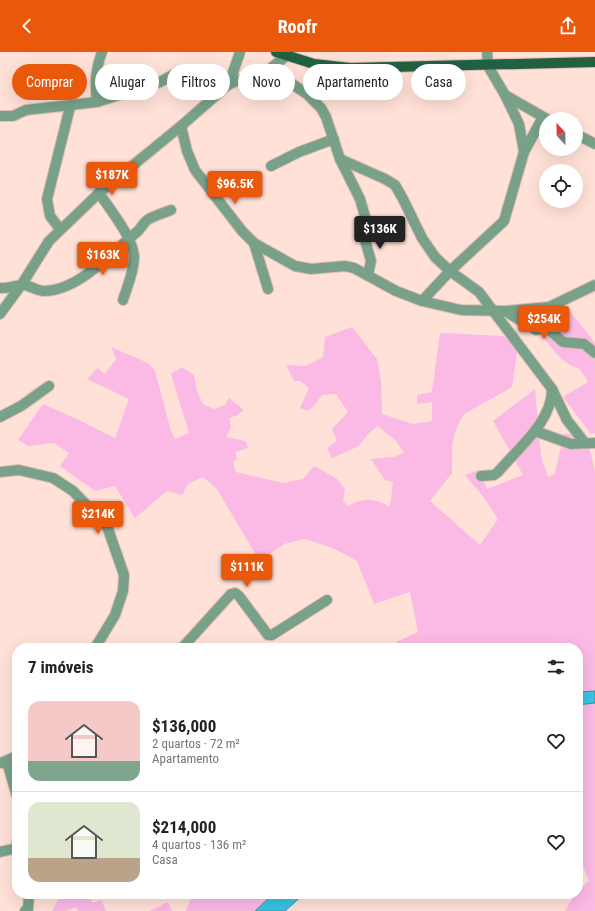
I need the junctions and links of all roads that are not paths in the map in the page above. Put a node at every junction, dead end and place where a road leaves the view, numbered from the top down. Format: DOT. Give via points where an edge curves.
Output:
graph roads {
  1 [pos="102,52"];
  2 [pos="240,52"];
  3 [pos="276,52"];
  4 [pos="487,52"];
  5 [pos="286,56"];
  6 [pos="595,62"];
  7 [pos="275,64"];
  8 [pos="488,66"];
  9 [pos="167,78"];
  10 [pos="230,81"];
  11 [pos="295,86"];
  12 [pos="505,96"];
  13 [pos="211,100"];
  14 [pos="97,102"];
  15 [pos="70,107"];
  16 [pos="539,115"];
  17 [pos="0,116"];
  18 [pos="181,126"];
  19 [pos="539,128"];
  20 [pos="583,138"];
  21 [pos="334,139"];
  22 [pos="595,144"];
  23 [pos="524,152"];
  24 [pos="340,159"];
  25 [pos="271,166"];
  26 [pos="98,193"];
  27 [pos="171,210"];
  28 [pos="60,229"];
  29 [pos="128,238"];
  30 [pos="254,243"];
  31 [pos="450,271"];
  32 [pos="368,275"];
  33 [pos="22,284"];
  34 [pos="595,285"];
  35 [pos="0,288"];
  36 [pos="268,289"];
  37 [pos="123,300"];
  38 [pos="422,301"];
  39 [pos="493,311"];
  40 [pos="505,311"];
  41 [pos="0,314"];
  42 [pos="595,353"];
  43 [pos="49,386"];
  44 [pos="552,389"];
  45 [pos="0,417"];
  46 [pos="535,431"];
  47 [pos="590,443"];
  48 [pos="0,472"];
  49 [pos="481,476"];
  50 [pos="327,600"];
  51 [pos="99,643"];
  52 [pos="187,643"];
  53 [pos="12,758"];
  54 [pos="3,763"];
  55 [pos="12,784"];
  56 [pos="12,850"];
  57 [pos="0,852"];
  58 [pos="29,899"];
  59 [pos="25,911"];
  1 -- 14 [label="street" via="96,66"];
  2 -- 10 [label="street"];
  3 -- 5 [label="main road"];
  4 -- 8 [label="street"];
  5 -- 7 [label="street"];
  5 -- 8 [label="main road" via="314,64 350,68"];
  6 -- 8 [label="main road"];
  8 -- 12 [label="street"];
  9 -- 14 [label="street"];
  11 -- 21 [label="street" via="321,108"];
  12 -- 16 [label="street"];
  12 -- 23 [label="street" via="519,124"];
  13 -- 18 [label="street"];
  14 -- 15 [label="street"];
  15 -- 17 [label="street" via="26,110 13,116"];
  15 -- 28 [label="street" via="46,199 50,216"];
  18 -- 26 [label="street"];
  18 -- 30 [label="street" via="194,170"];
  19 -- 23 [label="street"];
  20 -- 22 [label="street"];
  21 -- 24 [label="street"];
  21 -- 25 [label="street"];
  23 -- 31 [label="street" via="504,221"];
  24 -- 31 [label="street" via="394,185 422,238 435,257"];
  24 -- 32 [label="street" via="360,199 366,220 363,233 371,261"];
  26 -- 28 [label="street"];
  26 -- 29 [label="street"];
  27 -- 29 [label="street" via="146,221"];
  28 -- 33 [label="street" via="49,241"];
  29 -- 33 [label="street" via="100,265 66,286 53,291 43,291"];
  29 -- 37 [label="street" via="134,258"];
  30 -- 32 [label="street" via="296,266 311,269 345,266"];
  30 -- 36 [label="street"];
  31 -- 38 [label="street"];
  31 -- 39 [label="street" via="479,292"];
  32 -- 38 [label="street" via="396,291"];
  33 -- 35 [label="street" via="8,289"];
  33 -- 41 [label="street"];
  34 -- 40 [label="street" via="549,307"];
  38 -- 39 [label="street" via="462,310"];
  39 -- 40 [label="street"];
  39 -- 44 [label="street"];
  40 -- 42 [label="street" via="536,330 546,327 563,342 584,344"];
  43 -- 45 [label="street"];
  44 -- 46 [label="street" via="551,403"];
  44 -- 47 [label="street" via="567,420"];
  46 -- 47 [label="street" via="571,444"];
  46 -- 49 [label="street" via="498,472 494,475"];
  48 -- 51 [label="street" via="19,470 52,478 73,491 107,526 124,575 123,591 115,615"];
  50 -- 52 [label="street" via="272,635 268,635 239,596 231,594"];
  53 -- 54 [label="street"];
  54 -- 55 [label="street"];
  56 -- 57 [label="street"];
  58 -- 59 [label="street" via="28,909"];
}
